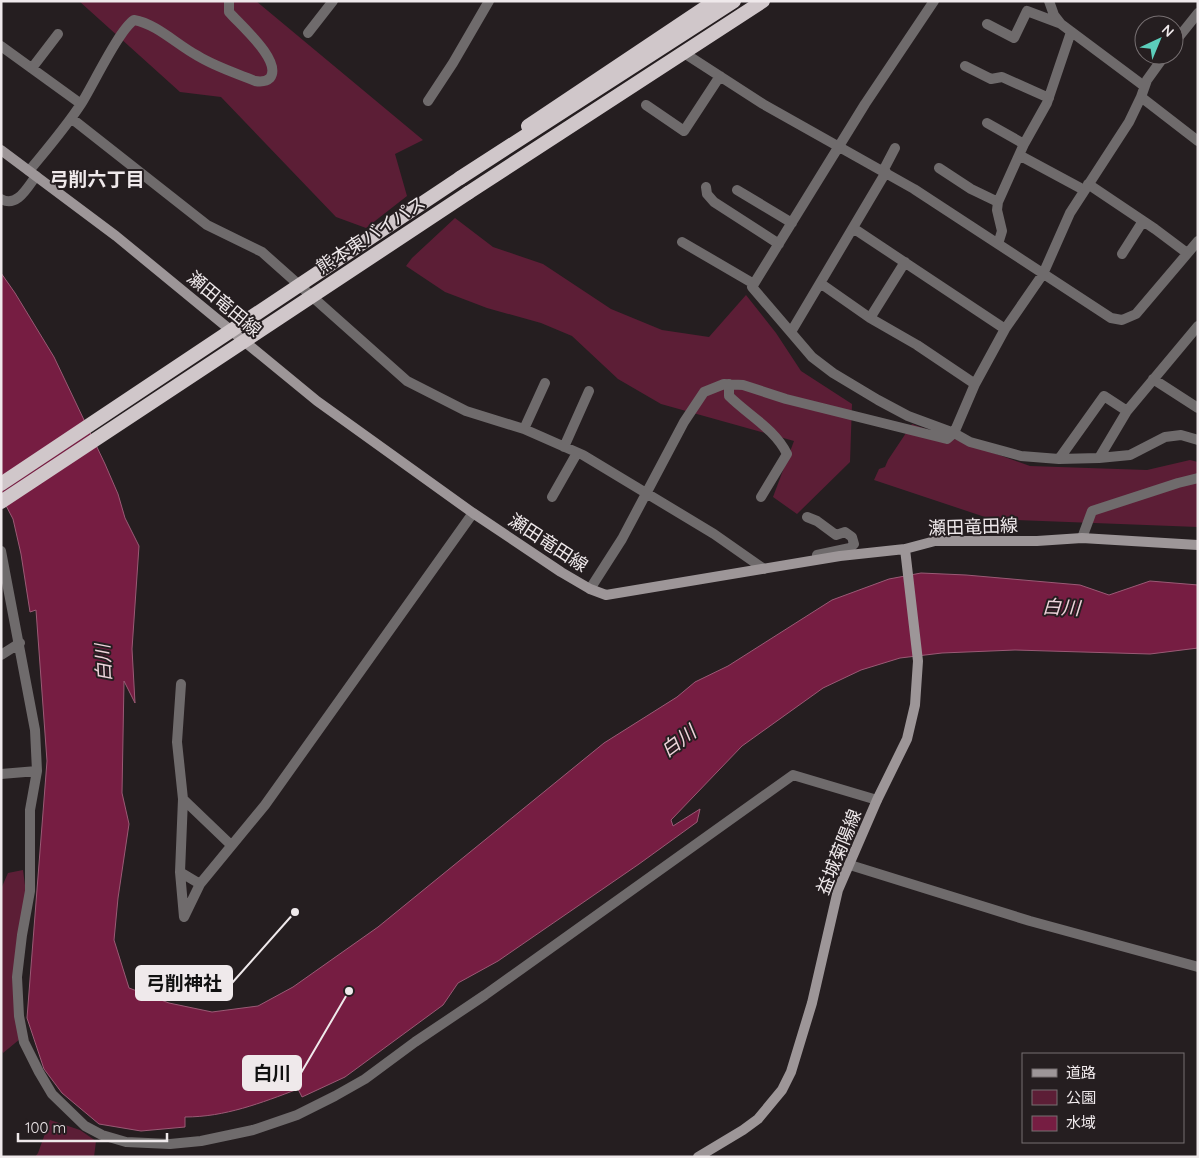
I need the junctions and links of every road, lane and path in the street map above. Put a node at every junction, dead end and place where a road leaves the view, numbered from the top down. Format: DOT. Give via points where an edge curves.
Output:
graph roads {
  1 [pos="229,1"];
  2 [pos="333,1"];
  3 [pos="488,1"];
  4 [pos="715,1"];
  5 [pos="734,1"];
  6 [pos="763,1"];
  7 [pos="934,1"];
  8 [pos="1050,1"];
  9 [pos="1198,13"];
  10 [pos="1059,23"];
  11 [pos="987,24"];
  12 [pos="1184,30"];
  13 [pos="1071,32"];
  14 [pos="308,33"];
  15 [pos="58,34"];
  16 [pos="1,46"];
  17 [pos="684,53"];
  18 [pos="1156,65"];
  19 [pos="965,66"];
  20 [pos="32,68"];
  21 [pos="720,76"];
  22 [pos="1142,92"];
  23 [pos="1049,98"];
  24 [pos="428,101"];
  25 [pos="81,104"];
  26 [pos="646,105"];
  27 [pos="71,118"];
  28 [pos="987,123"];
  29 [pos="1198,142"];
  30 [pos="1024,144"];
  31 [pos="839,148"];
  32 [pos="895,148"];
  33 [pos="1,150"];
  34 [pos="1019,155"];
  35 [pos="939,168"];
  36 [pos="884,172"];
  37 [pos="33,174"];
  38 [pos="460,178"];
  39 [pos="706,187"];
  40 [pos="1086,187"];
  41 [pos="737,190"];
  42 [pos="1,199"];
  43 [pos="998,202"];
  44 [pos="1144,221"];
  45 [pos="792,223"];
  46 [pos="852,228"];
  47 [pos="1198,241"];
  48 [pos="682,242"];
  49 [pos="779,244"];
  50 [pos="998,244"];
  51 [pos="1187,253"];
  52 [pos="1122,254"];
  53 [pos="905,262"];
  54 [pos="1043,274"];
  55 [pos="820,283"];
  56 [pos="754,284"];
  57 [pos="870,318"];
  58 [pos="1005,328"];
  59 [pos="791,332"];
  60 [pos="1196,332"];
  61 [pos="1153,378"];
  62 [pos="545,383"];
  63 [pos="729,384"];
  64 [pos="975,384"];
  65 [pos="589,391"];
  66 [pos="1198,408"];
  67 [pos="1127,411"];
  68 [pos="524,429"];
  69 [pos="954,433"];
  70 [pos="1198,440"];
  71 [pos="564,447"];
  72 [pos="577,453"];
  73 [pos="1099,458"];
  74 [pos="1058,459"];
  75 [pos="1198,478"];
  76 [pos="1,484"];
  77 [pos="648,493"];
  78 [pos="552,497"];
  79 [pos="761,497"];
  80 [pos="1,502"];
  81 [pos="473,514"];
  82 [pos="807,517"];
  83 [pos="1082,538"];
  84 [pos="1198,545"];
  85 [pos="905,549"];
  86 [pos="1,551"];
  87 [pos="763,568"];
  88 [pos="739,570"];
  89 [pos="590,589"];
  90 [pos="20,643"];
  91 [pos="1,655"];
  92 [pos="181,684"];
  93 [pos="37,771"];
  94 [pos="1,774"];
  95 [pos="183,799"];
  96 [pos="877,800"];
  97 [pos="231,845"];
  98 [pos="850,865"];
  99 [pos="180,872"];
  100 [pos="200,884"];
  101 [pos="1198,967"];
  102 [pos="698,1157"];
  1 -- 25 [label="street" via="229,12 257,40 272,68 267,80 255,81 212,63 144,22 134,20 116,43"];
  2 -- 14 [label="street"];
  3 -- 24 [label="street"];
  4 -- 38 [label="highway" via="541,116"];
  5 -- 38 [label="highway, 熊本東バイパス"];
  6 -- 17 [label="highway, 熊本東バイパス"];
  7 -- 31 [label="street"];
  8 -- 10 [label="street"];
  9 -- 12 [label="street"];
  10 -- 11 [label="street" via="1027,11 1014,38"];
  10 -- 13 [label="street"];
  13 -- 22 [label="street"];
  13 -- 23 [label="street"];
  15 -- 20 [label="street"];
  16 -- 20 [label="street"];
  17 -- 21 [label="street"];
  17 -- 80 [label="highway, 熊本東バイパス, bridge"];
  18 -- 22 [label="street"];
  19 -- 23 [label="street" via="991,79 1002,77"];
  20 -- 25 [label="street"];
  21 -- 26 [label="street" via="684,131"];
  21 -- 31 [label="street"];
  22 -- 29 [label="street"];
  22 -- 40 [label="street" via="1129,122"];
  23 -- 30 [label="street"];
  25 -- 27 [label="street"];
  27 -- 37 [label="street"];
  27 -- 68 [label="street" via="207,225 262,252 407,380 466,411"];
  28 -- 30 [label="street"];
  30 -- 34 [label="street"];
  31 -- 36 [label="street"];
  31 -- 45 [label="street"];
  32 -- 36 [label="street"];
  33 -- 37 [label="main road, 瀬田竜田線"];
  34 -- 40 [label="street"];
  34 -- 43 [label="street"];
  35 -- 43 [label="street"];
  36 -- 46 [label="street"];
  36 -- 50 [label="street"];
  37 -- 42 [label="street" via="14,201"];
  37 -- 81 [label="main road, 瀬田竜田線" via="116,236 317,402"];
  38 -- 76 [label="highway, 熊本東バイパス, bridge"];
  39 -- 49 [label="street" via="714,202"];
  40 -- 44 [label="street"];
  40 -- 54 [label="street"];
  41 -- 45 [label="street"];
  43 -- 50 [label="street" via="1002,231"];
  44 -- 51 [label="street"];
  44 -- 52 [label="street"];
  45 -- 49 [label="street"];
  46 -- 53 [label="street"];
  46 -- 55 [label="street"];
  47 -- 51 [label="street"];
  48 -- 56 [label="street"];
  49 -- 56 [label="street"];
  50 -- 54 [label="street"];
  51 -- 54 [label="street" via="1144,307 1122,320 1104,315"];
  53 -- 57 [label="street"];
  53 -- 58 [label="street"];
  54 -- 58 [label="street"];
  55 -- 57 [label="street"];
  55 -- 59 [label="street"];
  56 -- 59 [label="street" via="752,287"];
  57 -- 64 [label="street"];
  58 -- 64 [label="street"];
  59 -- 69 [label="street" via="812,357 833,373 908,416"];
  60 -- 61 [label="street"];
  61 -- 66 [label="street"];
  61 -- 67 [label="street"];
  62 -- 68 [label="street"];
  63 -- 69 [label="street" via="948,439"];
  63 -- 77 [label="street" via="704,392 684,422"];
  63 -- 79 [label="street" via="729,396 772,432 787,454"];
  64 -- 69 [label="street"];
  65 -- 71 [label="street"];
  67 -- 73 [label="street"];
  67 -- 74 [label="street" via="1104,396"];
  68 -- 71 [label="street"];
  69 -- 74 [label="street" via="970,442 1022,456"];
  70 -- 73 [label="street" via="1181,435 1165,437 1130,455"];
  71 -- 72 [label="street"];
  72 -- 77 [label="street"];
  72 -- 78 [label="street"];
  73 -- 74 [label="street"];
  75 -- 83 [label="street" via="1092,511"];
  77 -- 87 [label="street"];
  77 -- 89 [label="street"];
  81 -- 89 [label="main road, 瀬田竜田線"];
  81 -- 97 [label="street" via="265,805"];
  82 -- 87 [label="street" via="836,535 845,532 852,537 854,544 850,548"];
  83 -- 84 [label="main road, 瀬田竜田線"];
  83 -- 85 [label="main road, 瀬田竜田線" via="935,541"];
  85 -- 87 [label="main road, 瀬田竜田線"];
  85 -- 96 [label="main road, 益城菊陽線" via="918,661 915,705 907,739"];
  86 -- 90 [label="street"];
  87 -- 88 [label="street"];
  87 -- 89 [label="main road, 瀬田竜田線" via="606,595"];
  90 -- 91 [label="street"];
  90 -- 93 [label="street" via="35,730"];
  92 -- 95 [label="street" via="177,742"];
  93 -- 94 [label="street"];
  93 -- 96 [label="street" via="30,810 30,891 17,977 24,1042 52,1094 85,1126 118,1140 145,1144 201,1141 252,1130 298,1115 365,1079 793,775"];
  95 -- 97 [label="street"];
  95 -- 99 [label="street"];
  96 -- 98 [label="main road, 益城菊陽線"];
  97 -- 100 [label="street"];
  98 -- 101 [label="street" via="1030,921"];
  98 -- 102 [label="main road, 益城菊陽線" via="838,890 792,1072 758,1119"];
  99 -- 100 [label="street"];
  99 -- 100 [label="street" via="184,917"];
}
